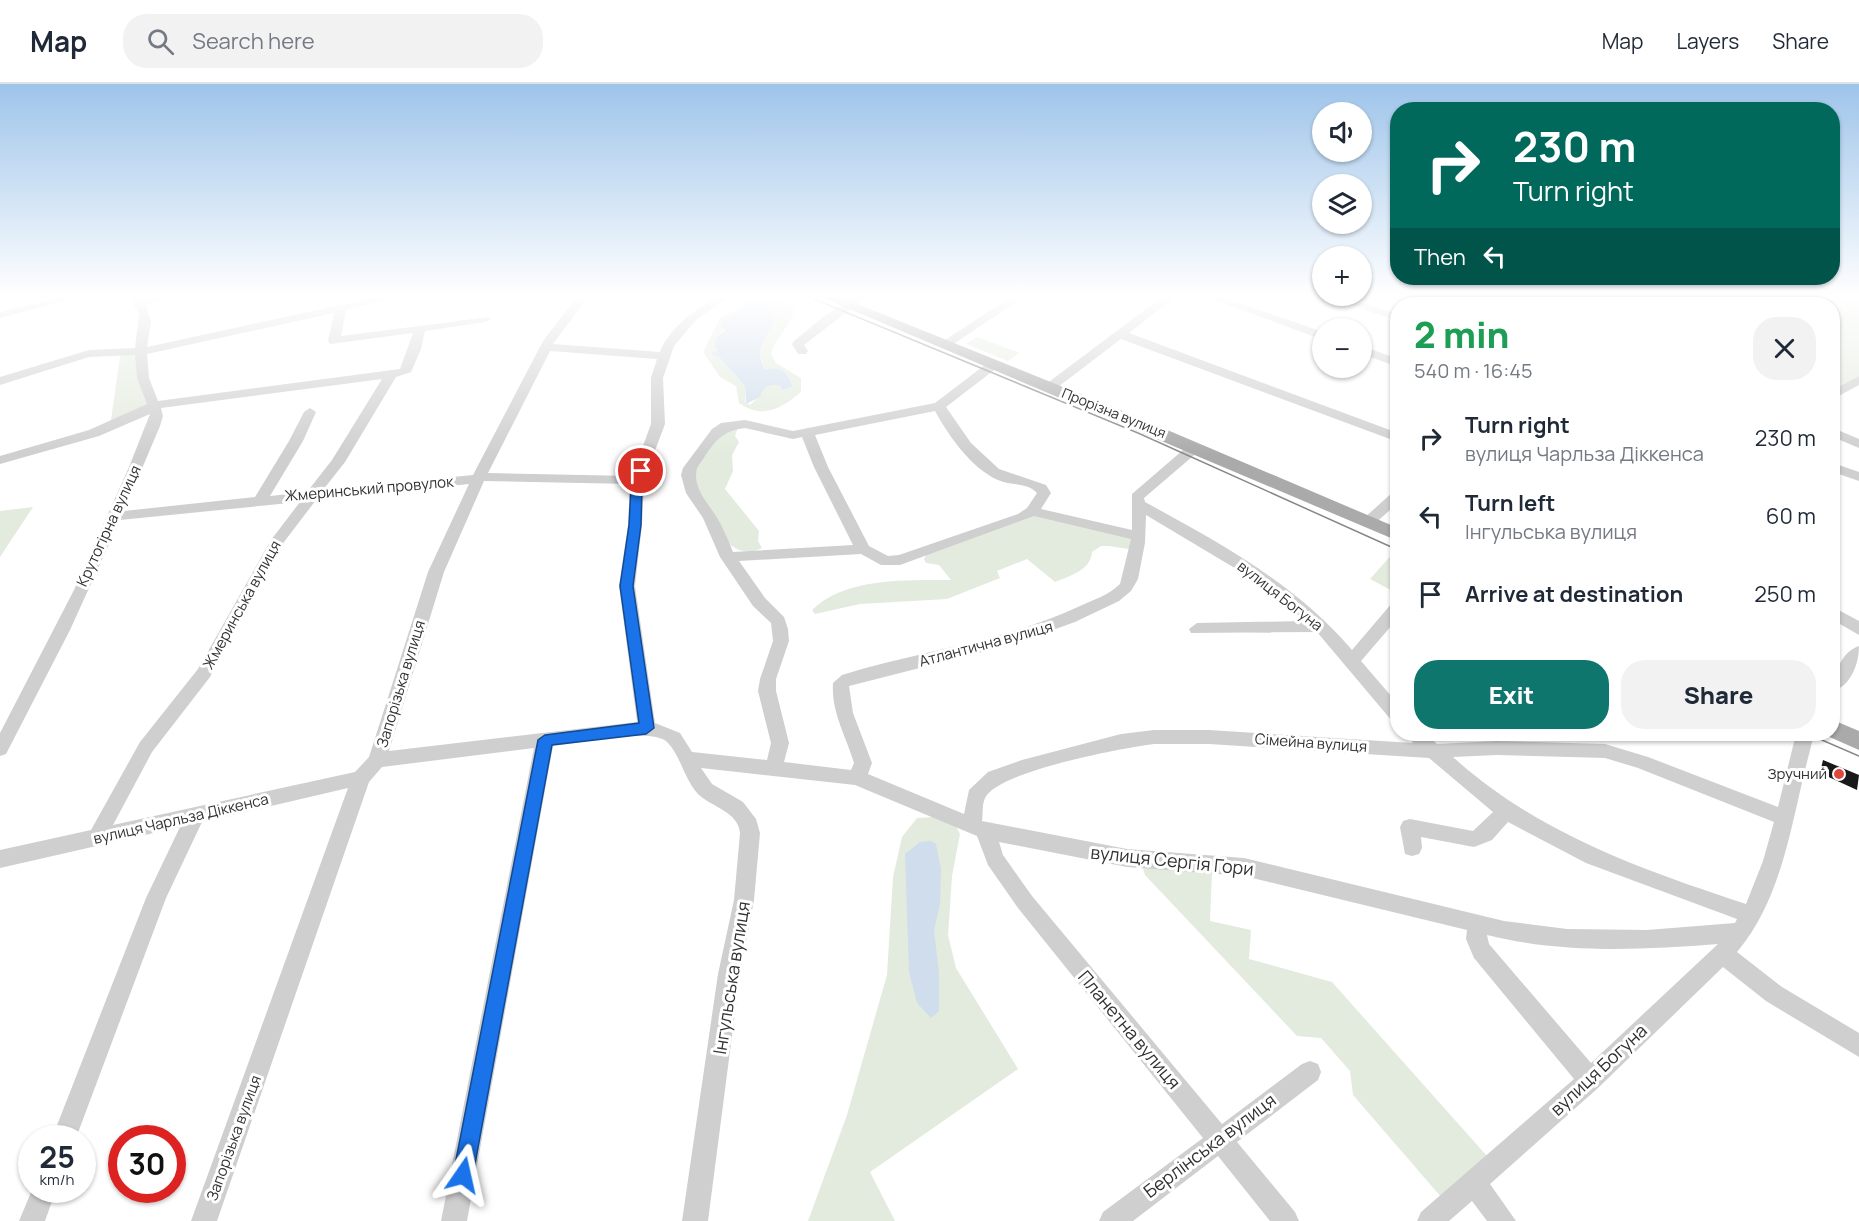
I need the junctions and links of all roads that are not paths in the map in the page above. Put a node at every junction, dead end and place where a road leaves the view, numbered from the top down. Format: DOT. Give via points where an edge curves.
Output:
graph roads {
  1 [pos="121,350"];
  2 [pos="122,350"];
  3 [pos="150,350"];
  4 [pos="415,350"];
  5 [pos="544,350"];
  6 [pos="586,350"];
  7 [pos="666,350"];
  8 [pos="960,350"];
  9 [pos="1099,350"];
  10 [pos="1163,350"];
  11 [pos="141,352"];
  12 [pos="1372,354"];
  13 [pos="664,356"];
  14 [pos="1390,360"];
  15 [pos="994,364"];
  16 [pos="398,372"];
  17 [pos="1859,380"];
  18 [pos="0,381"];
  19 [pos="1050,387"];
  20 [pos="1840,391"];
  21 [pos="152,406"];
  22 [pos="939,406"];
  23 [pos="310,412"];
  24 [pos="807,432"];
  25 [pos="1390,435"];
  26 [pos="1840,435"];
  27 [pos="1859,444"];
  28 [pos="1195,447"];
  29 [pos="0,460"];
  30 [pos="1840,470"];
  31 [pos="1859,477"];
  32 [pos="479,478"];
  33 [pos="638,480"];
  34 [pos="313,495"];
  35 [pos="260,500"];
  36 [pos="1390,502"];
  37 [pos="1139,505"];
  38 [pos="1032,511"];
  39 [pos="116,516"];
  40 [pos="1368,522"];
  41 [pos="1390,532"];
  42 [pos="1137,536"];
  43 [pos="863,549"];
  44 [pos="728,557"];
  45 [pos="1390,617"];
  46 [pos="1840,617"];
  47 [pos="1321,626"];
  48 [pos="1197,628"];
  49 [pos="1859,629"];
  50 [pos="1859,652"];
  51 [pos="1351,662"];
  52 [pos="1840,676"];
  53 [pos="1390,707"];
  54 [pos="646,728"];
  55 [pos="1840,732"];
  56 [pos="545,740"];
  57 [pos="1422,741"];
  58 [pos="1803,741"];
  59 [pos="1859,741"];
  60 [pos="0,748"];
  61 [pos="1433,751"];
  62 [pos="688,759"];
  63 [pos="377,760"];
  64 [pos="774,768"];
  65 [pos="361,778"];
  66 [pos="856,778"];
  67 [pos="1506,811"];
  68 [pos="195,816"];
  69 [pos="1786,818"];
  70 [pos="979,828"];
  71 [pos="96,839"];
  72 [pos="1412,848"];
  73 [pos="0,859"];
  74 [pos="1478,922"];
  75 [pos="1746,924"];
  76 [pos="1722,954"];
  77 [pos="1859,1046"];
  78 [pos="1310,1072"];
  79 [pos="1590,1080"];
  80 [pos="69,1125"];
  81 [pos="1220,1138"];
  82 [pos="1474,1184"];
  83 [pos="39,1203"];
  84 [pos="32,1221"];
  85 [pos="204,1221"];
  86 [pos="454,1221"];
  87 [pos="695,1221"];
  88 [pos="1112,1221"];
  89 [pos="1286,1221"];
  90 [pos="1430,1221"];
  91 [pos="1503,1221"];
  1 -- 18 [label="street"];
  2 -- 11 [label="street"];
  3 -- 11 [label="street"];
  4 -- 16 [label="street, Жмеринська вулиця"];
  5 -- 32 [label="street, Запорізька вулиця"];
  6 -- 13 [label="street"];
  7 -- 13 [label="street"];
  8 -- 15 [label="main road, Прорізна вулиця"];
  9 -- 19 [label="street"];
  10 -- 25 [label="street"];
  11 -- 21 [label="street, Крутогірна вулиця" via="142,378"];
  12 -- 14 [label="street"];
  13 -- 33 [label="street" via="657,378 658,424"];
  15 -- 19 [label="main road, Прорізна вулиця"];
  15 -- 22 [label="street"];
  16 -- 21 [label="street"];
  16 -- 34 [label="street, Жмеринська вулиця"];
  17 -- 20 [label="street"];
  19 -- 28 [label="main road, Прорізна вулиця"];
  21 -- 29 [label="street" via="94,433"];
  21 -- 39 [label="street, Крутогірна вулиця" via="156,413 153,426"];
  22 -- 24 [label="street"];
  22 -- 38 [label="street" via="994,472 1044,490"];
  23 -- 35 [label="street, Жмеринський провулок"];
  24 -- 43 [label="street"];
  24 -- 44 [label="street" via="783,434 745,424 726,426 690,468 693,493"];
  26 -- 27 [label="street"];
  28 -- 37 [label="street, Атлантична вулиця" via="1137,497"];
  28 -- 40 [label="main road, Прорізна вулиця"];
  30 -- 31 [label="street"];
  32 -- 33 [label="street, Жмеринський провулок"];
  32 -- 34 [label="street, Жмеринський провулок"];
  32 -- 63 [label="street, Запорізька вулиця" via="436,572"];
  33 -- 54 [label="street" via="627,586"];
  34 -- 35 [label="street, Жмеринський провулок"];
  34 -- 71 [label="street, Жмеринська вулиця" via="279,540 204,674 146,747"];
  35 -- 39 [label="street, Жмеринський провулок"];
  36 -- 40 [label="street"];
  37 -- 42 [label="street, Атлантична вулиця"];
  37 -- 47 [label="street, вулиця Богуна" via="1212,546 1280,592"];
  38 -- 42 [label="street"];
  38 -- 43 [label="street" via="1003,525 894,561"];
  39 -- 60 [label="street, Крутогірна вулиця"];
  40 -- 41 [label="main road, Прорізна вулиця"];
  42 -- 66 [label="street, Атлантична вулиця" via="1134,567 1125,587 1061,624 841,683 845,714 863,763"];
  43 -- 44 [label="street"];
  44 -- 64 [label="street" via="759,602 778,621 780,629 781,641 767,691 780,743"];
  45 -- 51 [label="street"];
  46 -- 49 [label="street"];
  47 -- 48 [label="street"];
  47 -- 51 [label="street, вулиця Богуна"];
  50 -- 52 [label="street"];
  51 -- 53 [label="street, вулиця Богуна"];
  54 -- 56 [label="street"];
  54 -- 62 [label="street, Інгульська вулиця" via="674,738"];
  55 -- 59 [label="main road"];
  56 -- 63 [label="street"];
  56 -- 86 [label="street"];
  57 -- 61 [label="street"];
  58 -- 69 [label="street"];
  61 -- 67 [label="street"];
  61 -- 69 [label="street, Сімейна вулиця" via="1497,748 1612,752"];
  61 -- 70 [label="street, Сімейна вулиця" via="1209,737 1135,738 994,777 976,795"];
  62 -- 64 [label="street"];
  62 -- 87 [label="street, Інгульська вулиця" via="705,789 741,813 750,833 744,900 729,974"];
  63 -- 65 [label="street, Запорізька вулиця"];
  64 -- 66 [label="street"];
  65 -- 68 [label="street, вулиця Чарльза Діккенса"];
  65 -- 85 [label="street, Запорізька вулиця"];
  66 -- 70 [label="street"];
  67 -- 72 [label="street" via="1485,834 1474,838 1410,827"];
  67 -- 75 [label="street"];
  68 -- 71 [label="street, вулиця Чарльза Діккенса"];
  68 -- 80 [label="street" via="156,898"];
  69 -- 75 [label="street"];
  70 -- 74 [label="street, вулиця Сергія Гори" via="1127,858 1244,867"];
  70 -- 81 [label="street, Планетна вулиця" via="1025,902"];
  71 -- 73 [label="street, вулиця Чарльза Діккенса"];
  74 -- 75 [label="street, вулиця Сергія Гори" via="1567,939 1647,940"];
  74 -- 79 [label="street" via="1476,939 1481,951"];
  75 -- 76 [label="street, вулиця Богуна"];
  76 -- 77 [label="street" via="1774,994"];
  76 -- 79 [label="street, вулиця Богуна"];
  78 -- 81 [label="street, Берлінська вулиця"];
  79 -- 82 [label="street, вулиця Богуна"];
  81 -- 88 [label="street, Берлінська вулиця"];
  81 -- 89 [label="street, Планетна вулиця"];
  82 -- 90 [label="street, вулиця Богуна"];
  82 -- 91 [label="street"];
  83 -- 84 [label="street"];
}
